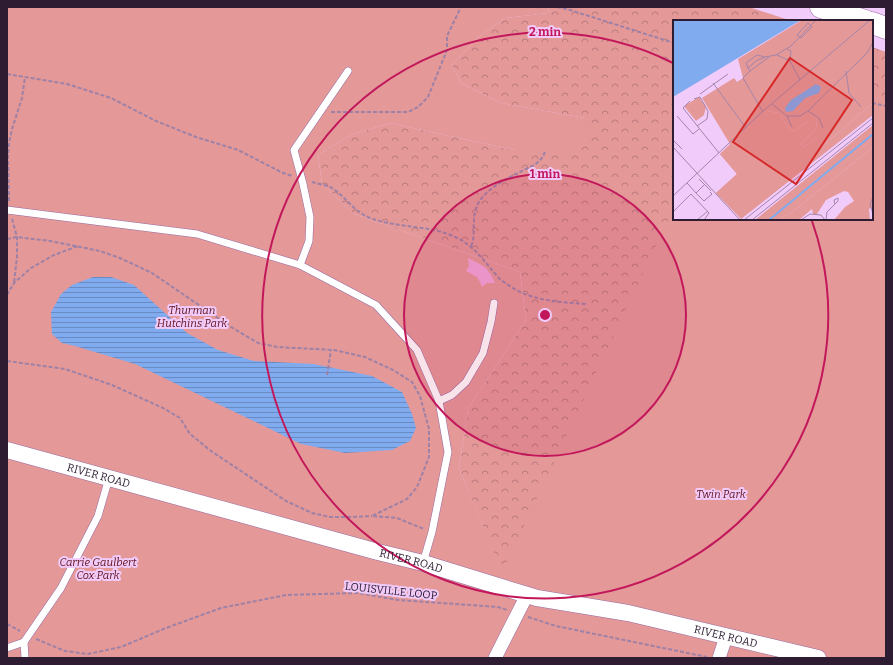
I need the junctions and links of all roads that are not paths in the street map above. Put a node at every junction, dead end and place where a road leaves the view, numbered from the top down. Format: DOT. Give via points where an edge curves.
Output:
graph roads {
  1 [pos="820,7"];
  2 [pos="862,20"];
  3 [pos="873,23"];
  4 [pos="886,28"];
  5 [pos="348,71"];
  6 [pos="8,211"];
  7 [pos="300,265"];
  8 [pos="494,303"];
  9 [pos="439,401"];
  10 [pos="7,450"];
  11 [pos="109,478"];
  12 [pos="423,563"];
  13 [pos="527,595"];
  14 [pos="726,637"];
  15 [pos="26,639"];
  16 [pos="7,648"];
  17 [pos="25,658"];
  18 [pos="495,658"];
  19 [pos="719,658"];
  20 [pos="818,658"];
  1 -- 2 [label="highway"];
  3 -- 4 [label="highway"];
  5 -- 7 [label="lane" via="294,150 310,217 309,241"];
  6 -- 7 [label="lane" via="197,234"];
  7 -- 9 [label="lane" via="376,305 417,350"];
  8 -- 9 [label="lane" via="483,353 466,382 452,395"];
  9 -- 12 [label="lane" via="448,452"];
  10 -- 11 [label="street, RIVER ROAD"];
  11 -- 12 [label="street, RIVER ROAD"];
  11 -- 15 [label="lane" via="98,516 61,588"];
  12 -- 13 [label="street, RIVER ROAD"];
  13 -- 14 [label="street, RIVER ROAD" via="628,613"];
  13 -- 18 [label="street"];
  14 -- 19 [label="street"];
  14 -- 20 [label="street, RIVER ROAD"];
  15 -- 16 [label="lane"];
  15 -- 17 [label="lane"];
}
